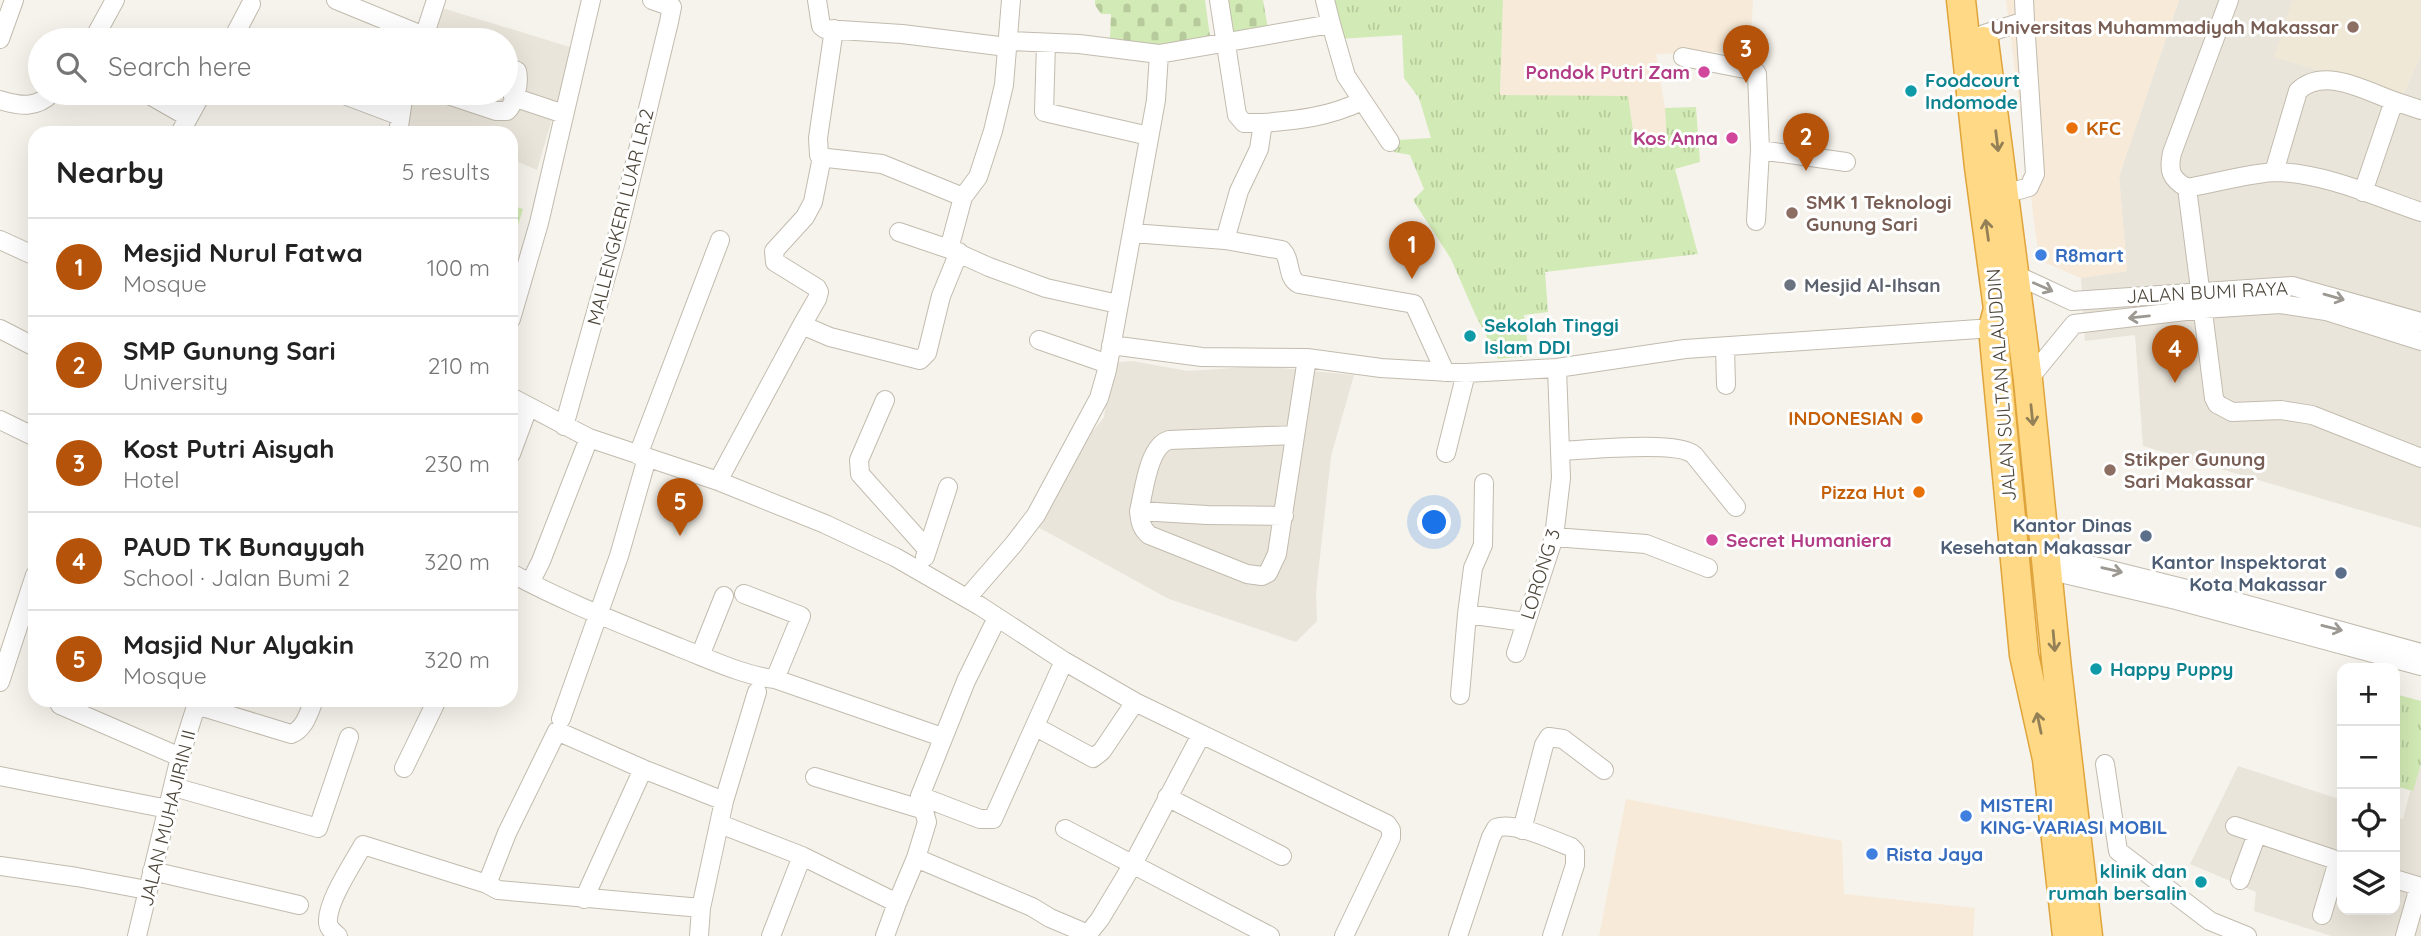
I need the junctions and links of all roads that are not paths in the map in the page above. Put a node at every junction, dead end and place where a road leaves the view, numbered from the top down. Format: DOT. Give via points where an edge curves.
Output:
graph roads {
  1 [pos="14,0"];
  2 [pos="115,0"];
  3 [pos="336,0"];
  4 [pos="436,0"];
  5 [pos="591,0"];
  6 [pos="652,0"];
  7 [pos="817,0"];
  8 [pos="1011,0"];
  9 [pos="1219,0"];
  10 [pos="1325,0"];
  11 [pos="1961,0"];
  12 [pos="1981,0"];
  13 [pos="2024,0"];
  14 [pos="2229,0"];
  15 [pos="251,4"];
  16 [pos="2025,21"];
  17 [pos="1331,24"];
  18 [pos="100,28"];
  19 [pos="238,28"];
  20 [pos="403,28"];
  21 [pos="429,28"];
  22 [pos="834,29"];
  23 [pos="1984,34"];
  24 [pos="0,39"];
  25 [pos="1226,42"];
  26 [pos="1046,43"];
  27 [pos="1007,44"];
  28 [pos="1159,54"];
  29 [pos="1683,57"];
  30 [pos="518,99"];
  31 [pos="0,100"];
  32 [pos="1362,101"];
  33 [pos="2394,101"];
  34 [pos="33,105"];
  35 [pos="160,105"];
  36 [pos="195,105"];
  37 [pos="362,105"];
  38 [pos="402,105"];
  39 [pos="480,105"];
  40 [pos="511,105"];
  41 [pos="2421,110"];
  42 [pos="564,114"];
  43 [pos="1263,123"];
  44 [pos="184,125"];
  45 [pos="399,125"];
  46 [pos="1149,136"];
  47 [pos="1390,142"];
  48 [pos="1760,150"];
  49 [pos="822,157"];
  50 [pos="1846,162"];
  51 [pos="2274,172"];
  52 [pos="2187,188"];
  53 [pos="2363,192"];
  54 [pos="2005,194"];
  55 [pos="963,197"];
  56 [pos="2421,212"];
  57 [pos="1756,221"];
  58 [pos="900,232"];
  59 [pos="1132,233"];
  60 [pos="0,240"];
  61 [pos="720,240"];
  62 [pos="1225,240"];
  63 [pos="954,250"];
  64 [pos="28,253"];
  65 [pos="2014,274"];
  66 [pos="2201,290"];
  67 [pos="518,295"];
  68 [pos="2072,300"];
  69 [pos="1118,304"];
  70 [pos="2203,310"];
  71 [pos="2421,322"];
  72 [pos="2074,324"];
  73 [pos="802,325"];
  74 [pos="1993,328"];
  75 [pos="0,329"];
  76 [pos="1039,340"];
  77 [pos="2421,341"];
  78 [pos="28,343"];
  79 [pos="1111,345"];
  80 [pos="1725,347"];
  81 [pos="1307,358"];
  82 [pos="1108,364"];
  83 [pos="1557,368"];
  84 [pos="1445,372"];
  85 [pos="1466,373"];
  86 [pos="2028,380"];
  87 [pos="1726,385"];
  88 [pos="885,400"];
  89 [pos="518,402"];
  90 [pos="528,408"];
  91 [pos="0,420"];
  92 [pos="565,426"];
  93 [pos="28,434"];
  94 [pos="518,435"];
  95 [pos="1294,435"];
  96 [pos="589,438"];
  97 [pos="1561,451"];
  98 [pos="1446,453"];
  99 [pos="643,457"];
  100 [pos="2421,458"];
  101 [pos="718,481"];
  102 [pos="1484,483"];
  103 [pos="948,488"];
  104 [pos="1736,507"];
  105 [pos="1139,512"];
  106 [pos="1284,516"];
  107 [pos="1554,537"];
  108 [pos="927,549"];
  109 [pos="2047,562"];
  110 [pos="1708,568"];
  111 [pos="922,575"];
  112 [pos="518,577"];
  113 [pos="530,583"];
  114 [pos="744,594"];
  115 [pos="2178,594"];
  116 [pos="28,596"];
  117 [pos="724,596"];
  118 [pos="967,598"];
  119 [pos="598,614"];
  120 [pos="1467,614"];
  121 [pos="997,618"];
  122 [pos="1525,622"];
  123 [pos="1516,653"];
  124 [pos="2421,653"];
  125 [pos="700,656"];
  126 [pos="1064,661"];
  127 [pos="2421,666"];
  128 [pos="775,679"];
  129 [pos="0,682"];
  130 [pos="757,692"];
  131 [pos="1460,695"];
  132 [pos="1135,702"];
  133 [pos="65,707"];
  134 [pos="196,707"];
  135 [pos="209,707"];
  136 [pos="311,707"];
  137 [pos="434,707"];
  138 [pos="561,719"];
  139 [pos="1036,727"];
  140 [pos="1200,735"];
  141 [pos="349,737"];
  142 [pos="942,737"];
  143 [pos="180,757"];
  144 [pos="2057,758"];
  145 [pos="2105,764"];
  146 [pos="404,768"];
  147 [pos="643,769"];
  148 [pos="1604,770"];
  149 [pos="0,776"];
  150 [pos="815,777"];
  151 [pos="174,787"];
  152 [pos="1167,796"];
  153 [pos="724,801"];
  154 [pos="922,803"];
  155 [pos="168,809"];
  156 [pos="720,824"];
  157 [pos="2235,826"];
  158 [pos="1065,829"];
  159 [pos="1522,830"];
  160 [pos="2258,834"];
  161 [pos="802,856"];
  162 [pos="1282,856"];
  163 [pos="916,858"];
  164 [pos="2337,860"];
  165 [pos="1133,864"];
  166 [pos="0,866"];
  167 [pos="2337,870"];
  168 [pos="152,871"];
  169 [pos="2240,880"];
  170 [pos="2400,881"];
  171 [pos="487,884"];
  172 [pos="2420,887"];
  173 [pos="147,890"];
  174 [pos="584,899"];
  175 [pos="897,903"];
  176 [pos="299,905"];
  177 [pos="701,908"];
  178 [pos="2322,915"];
  179 [pos="1090,935"];
  180 [pos="137,936"];
  181 [pos="338,936"];
  182 [pos="699,936"];
  183 [pos="771,936"];
  184 [pos="885,936"];
  185 [pos="1270,936"];
  186 [pos="1343,936"];
  187 [pos="1458,936"];
  188 [pos="1552,936"];
  189 [pos="2067,936"];
  190 [pos="2088,936"];
  191 [pos="2246,936"];
  192 [pos="2405,936"];
  1 -- 24 [label="street"];
  2 -- 18 [label="street"];
  3 -- 20 [label="street"];
  4 -- 21 [label="street"];
  5 -- 42 [label="street"];
  6 -- 92 [label="street, MALLENGKERI LUAR LR.2" via="671,7 616,241"];
  7 -- 22 [label="street" via="821,26"];
  8 -- 27 [label="street"];
  9 -- 25 [label="street"];
  10 -- 17 [label="street"];
  74 -- 11 [label="highway, JALAN SULTAN ALAUDDIN, one-way" via="1998,309"];
  12 -- 23 [label="highway, JALAN SULTAN ALAUDDIN"];
  13 -- 16 [label="street"];
  14 -- 52 [label="street" via="2172,153 2173,178"];
  15 -- 19 [label="street"];
  16 -- 23 [label="street"];
  16 -- 54 [label="street" via="2035,174 2029,187"];
  17 -- 25 [label="street"];
  17 -- 32 [label="street" via="1342,67"];
  22 -- 27 [label="street"];
  22 -- 49 [label="street" via="818,138"];
  23 -- 54 [label="highway, JALAN SULTAN ALAUDDIN, one-way"];
  25 -- 28 [label="street"];
  25 -- 43 [label="street" via="1238,119"];
  26 -- 27 [label="street"];
  26 -- 28 [label="street"];
  26 -- 46 [label="street" via="1044,112"];
  27 -- 55 [label="street" via="1004,85 993,131 978,177"];
  28 -- 46 [label="street"];
  29 -- 48 [label="street" via="1755,71"];
  30 -- 42 [label="street"];
  31 -- 34 [label="street"];
  32 -- 43 [label="street" via="1306,120"];
  32 -- 47 [label="street"];
  33 -- 41 [label="street"];
  33 -- 51 [label="street" via="2325,79 2304,86 2298,91"];
  33 -- 53 [label="street"];
  35 -- 44 [label="street"];
  36 -- 44 [label="street"];
  37 -- 45 [label="street"];
  38 -- 45 [label="street"];
  39 -- 40 [label="street" via="502,112"];
  42 -- 67 [label="street"];
  43 -- 62 [label="street" via="1259,149 1239,191"];
  46 -- 59 [label="street"];
  48 -- 50 [label="street"];
  48 -- 57 [label="street"];
  49 -- 55 [label="street" via="882,164"];
  49 -- 73 [label="street" via="813,202 774,251 775,262 819,292"];
  51 -- 52 [label="street"];
  51 -- 53 [label="street" via="2321,178"];
  52 -- 66 [label="street"];
  53 -- 56 [label="street"];
  54 -- 65 [label="highway, JALAN SULTAN ALAUDDIN"];
  55 -- 63 [label="street"];
  58 -- 63 [label="street"];
  59 -- 62 [label="street"];
  59 -- 69 [label="street"];
  60 -- 64 [label="street"];
  61 -- 99 [label="street"];
  62 -- 84 [label="street" via="1279,248 1286,253 1292,279 1299,284 1414,304"];
  63 -- 69 [label="street" via="1046,288"];
  63 -- 73 [label="street" via="927,353 920,360 830,337"];
  65 -- 68 [label="street, JALAN BUMI RAYA, one-way"];
  65 -- 86 [label="highway, JALAN SULTAN ALAUDDIN"];
  66 -- 68 [label="street, JALAN BUMI RAYA"];
  66 -- 70 [label="street"];
  66 -- 71 [label="street, JALAN BUMI RAYA, one-way" via="2291,285"];
  68 -- 72 [label="street"];
  69 -- 79 [label="street"];
  70 -- 72 [label="street, JALAN BUMI RAYA, one-way"];
  70 -- 77 [label="street, JALAN BUMI RAYA" via="2280,304 2305,307"];
  70 -- 100 [label="street" via="2214,398 2222,408 2312,415"];
  72 -- 86 [label="street"];
  73 -- 101 [label="street"];
  74 -- 80 [label="street"];
  144 -- 74 [label="highway, JALAN SULTAN ALAUDDIN, one-way" via="2024,655"];
  75 -- 78 [label="street"];
  76 -- 82 [label="street"];
  79 -- 81 [label="street" via="1202,357"];
  79 -- 82 [label="street"];
  80 -- 83 [label="street"];
  80 -- 87 [label="street"];
  81 -- 84 [label="street"];
  81 -- 95 [label="street"];
  82 -- 118 [label="street" via="1099,398 1036,515"];
  83 -- 85 [label="street"];
  83 -- 97 [label="street, LORONG 3"];
  84 -- 85 [label="street"];
  85 -- 98 [label="street"];
  86 -- 109 [label="highway, JALAN SULTAN ALAUDDIN, one-way"];
  88 -- 108 [label="street" via="859,460 860,474"];
  89 -- 90 [label="street"];
  90 -- 92 [label="street"];
  90 -- 94 [label="street"];
  91 -- 93 [label="street"];
  92 -- 96 [label="street"];
  95 -- 105 [label="street" via="1164,441 1154,453"];
  95 -- 106 [label="street"];
  96 -- 99 [label="street"];
  96 -- 113 [label="street"];
  97 -- 104 [label="street" via="1686,449"];
  97 -- 107 [label="street, LORONG 3"];
  99 -- 101 [label="street"];
  99 -- 119 [label="street" via="619,556"];
  101 -- 111 [label="street" via="825,524"];
  102 -- 120 [label="street" via="1483,545 1473,568"];
  103 -- 108 [label="street"];
  105 -- 106 [label="street"];
  105 -- 106 [label="street" via="1149,535 1262,576 1275,564"];
  107 -- 110 [label="street" via="1654,545"];
  107 -- 122 [label="street, LORONG 3"];
  108 -- 111 [label="street"];
  109 -- 115 [label="street"];
  109 -- 144 [label="highway, JALAN SULTAN ALAUDDIN, one-way"];
  111 -- 118 [label="street"];
  112 -- 113 [label="street"];
  113 -- 119 [label="street"];
  114 -- 128 [label="street" via="801,616"];
  115 -- 124 [label="street, one-way"];
  115 -- 127 [label="street"];
  116 -- 129 [label="street"];
  117 -- 125 [label="street"];
  118 -- 121 [label="street"];
  119 -- 125 [label="street"];
  119 -- 138 [label="street"];
  120 -- 122 [label="street"];
  120 -- 131 [label="street"];
  121 -- 126 [label="street"];
  121 -- 142 [label="street"];
  122 -- 123 [label="street, LORONG 3"];
  125 -- 128 [label="street"];
  126 -- 132 [label="street"];
  126 -- 139 [label="street"];
  128 -- 142 [label="street"];
  130 -- 153 [label="street"];
  132 -- 139 [label="street" via="1093,758"];
  132 -- 140 [label="street"];
  133 -- 143 [label="street"];
  134 -- 143 [label="street, JALAN MUHAJIRIN II"];
  135 -- 136 [label="street" via="291,734 299,731"];
  137 -- 146 [label="street"];
  139 -- 154 [label="street" via="993,819 980,820"];
  140 -- 152 [label="street"];
  140 -- 186 [label="street" via="1391,828 1391,838"];
  141 -- 151 [label="street" via="318,828"];
  142 -- 154 [label="street"];
  143 -- 151 [label="street, JALAN MUHAJIRIN II"];
  144 -- 189 [label="highway, JALAN SULTAN ALAUDDIN"];
  144 -- 190 [label="highway, JALAN SULTAN ALAUDDIN"];
  145 -- 191 [label="street" via="2118,851 2210,922"];
  147 -- 153 [label="street"];
  147 -- 171 [label="street" via="557,731"];
  147 -- 174 [label="street"];
  148 -- 159 [label="street" via="1563,739 1549,737"];
  149 -- 155 [label="street"];
  150 -- 154 [label="street"];
  151 -- 155 [label="street, JALAN MUHAJIRIN II"];
  152 -- 162 [label="street"];
  152 -- 165 [label="street"];
  153 -- 156 [label="street"];
  154 -- 163 [label="street" via="927,822"];
  155 -- 168 [label="street, JALAN MUHAJIRIN II"];
  156 -- 161 [label="street"];
  156 -- 177 [label="street"];
  157 -- 160 [label="street"];
  158 -- 165 [label="street"];
  159 -- 187 [label="street" via="1505,826 1493,831"];
  159 -- 188 [label="street" via="1572,847 1576,853"];
  160 -- 164 [label="street"];
  160 -- 169 [label="street"];
  161 -- 175 [label="street"];
  161 -- 183 [label="street"];
  163 -- 175 [label="street"];
  163 -- 179 [label="street"];
  165 -- 179 [label="street"];
  165 -- 185 [label="street"];
  166 -- 173 [label="street"];
  167 -- 178 [label="street"];
  168 -- 173 [label="street, JALAN MUHAJIRIN II"];
  168 -- 176 [label="street"];
  170 -- 172 [label="street"];
  171 -- 174 [label="street" via="498,890"];
  171 -- 181 [label="street" via="363,845 330,907 328,925"];
  172 -- 192 [label="street"];
  173 -- 180 [label="street, JALAN MUHAJIRIN II"];
  174 -- 177 [label="street"];
  175 -- 184 [label="street"];
  177 -- 182 [label="street"];
}
